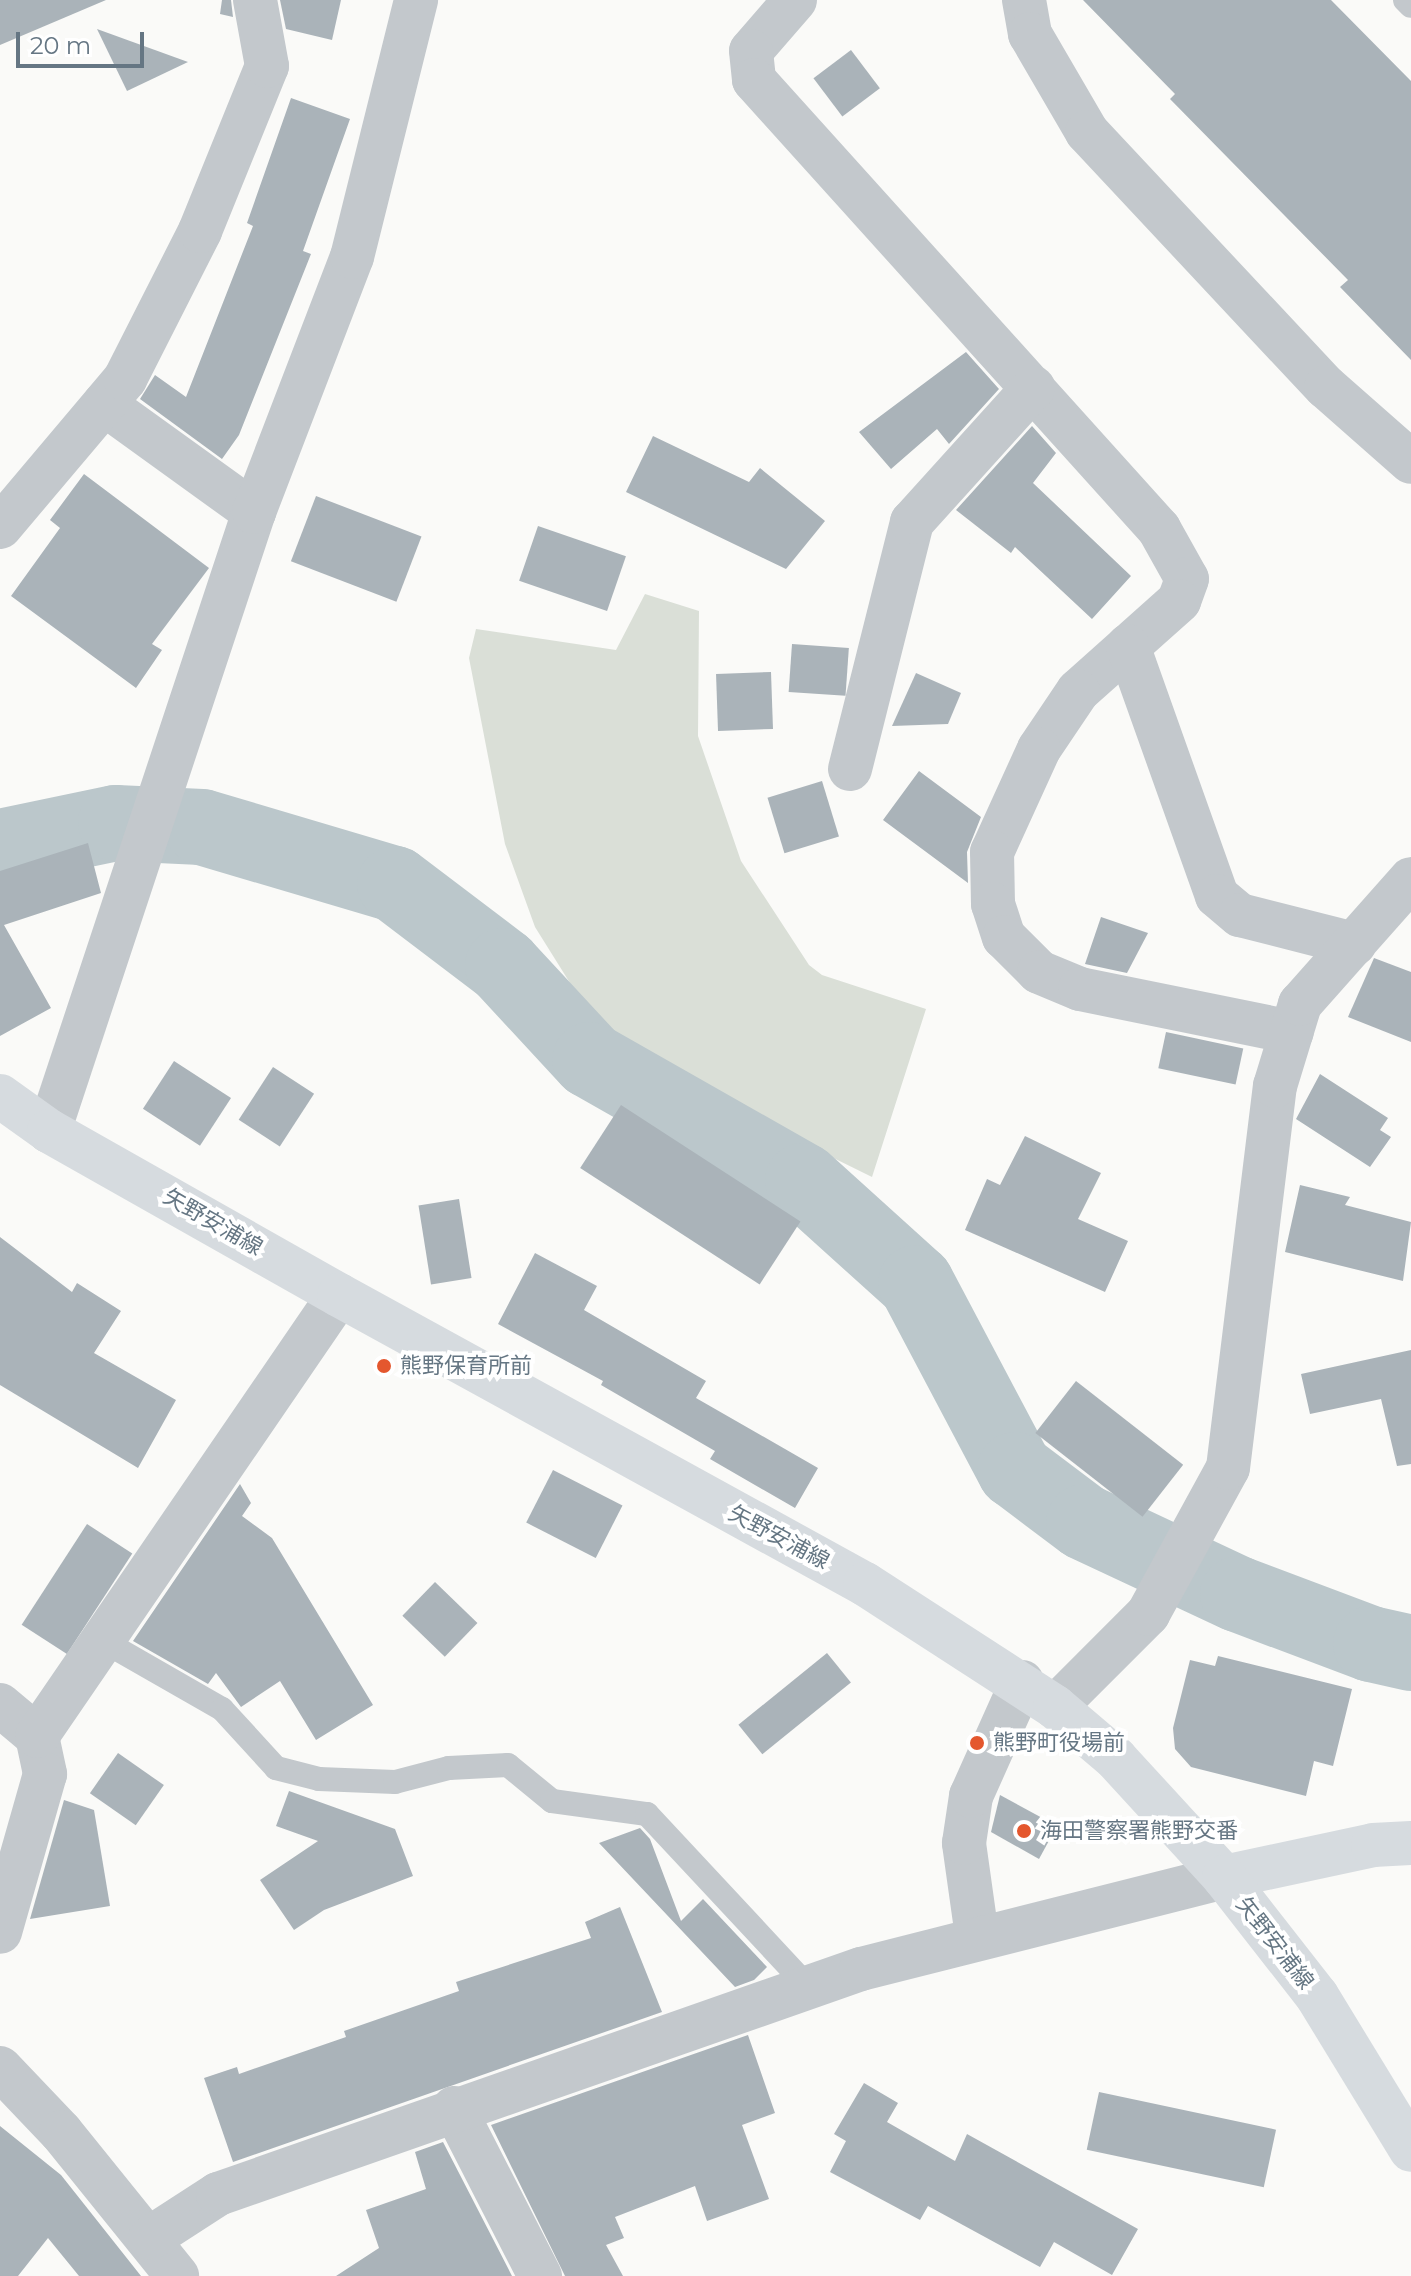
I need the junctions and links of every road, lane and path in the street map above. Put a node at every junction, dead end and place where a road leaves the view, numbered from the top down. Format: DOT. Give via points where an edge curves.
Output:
graph roads {
  1 [pos="255,0"];
  2 [pos="416,0"];
  3 [pos="795,0"];
  4 [pos="1024,0"];
  5 [pos="1405,0"];
  6 [pos="1411,6"];
  7 [pos="1033,388"];
  8 [pos="104,404"];
  9 [pos="1411,462"];
  10 [pos="254,512"];
  11 [pos="0,527"];
  12 [pos="1128,646"];
  13 [pos="850,769"];
  14 [pos="1411,879"];
  15 [pos="1354,944"];
  16 [pos="1292,1032"];
  17 [pos="0,1096"];
  18 [pos="49,1131"];
  19 [pos="339,1295"];
  20 [pos="105,1642"];
  21 [pos="1039,1694"];
  22 [pos="0,1705"];
  23 [pos="37,1736"];
  24 [pos="1411,1843"];
  25 [pos="1224,1877"];
  26 [pos="0,1932"];
  27 [pos="977,1936"];
  28 [pos="809,1988"];
  29 [pos="0,2068"];
  30 [pos="454,2108"];
  31 [pos="1411,2150"];
  32 [pos="150,2238"];
  33 [pos="177,2276"];
  34 [pos="540,2276"];
  1 -- 8 [label="street" via="267,66 200,231 125,379"];
  2 -- 10 [label="street" via="352,257"];
  3 -- 7 [label="street" via="751,51 754,80"];
  4 -- 9 [label="street" via="1030,34 1087,132 1326,387"];
  5 -- 6 [label="lane"];
  7 -- 12 [label="street" via="1159,529 1187,579 1179,601"];
  7 -- 13 [label="street" via="912,522"];
  8 -- 10 [label="street"];
  8 -- 11 [label="street"];
  10 -- 18 [label="street"];
  12 -- 15 [label="street" via="1217,896 1240,915"];
  12 -- 16 [label="street" via="1078,691 1062,714 1039,749 992,852 993,904 1004,937 1039,972 1080,989"];
  14 -- 15 [label="street"];
  15 -- 16 [label="street" via="1300,1004"];
  16 -- 21 [label="street" via="1275,1086 1228,1468 1148,1614"];
  17 -- 18 [label="main road, 矢野安浦線"];
  18 -- 19 [label="main road, 矢野安浦線"];
  19 -- 20 [label="street"];
  19 -- 21 [label="main road, 矢野安浦線" via="865,1584"];
  20 -- 23 [label="street"];
  20 -- 28 [label="lane" via="222,1709 276,1768 319,1779 395,1782 449,1768 508,1765 552,1801 647,1814"];
  21 -- 25 [label="main road, 矢野安浦線" via="1116,1759"];
  21 -- 27 [label="street" via="971,1796 964,1843"];
  22 -- 23 [label="street"];
  23 -- 26 [label="street" via="45,1774"];
  24 -- 25 [label="main road" via="1373,1845"];
  25 -- 27 [label="street"];
  25 -- 31 [label="main road, 矢野安浦線" via="1317,1996"];
  27 -- 28 [label="street"];
  28 -- 30 [label="street"];
  29 -- 32 [label="street"];
  30 -- 32 [label="street" via="218,2194"];
  30 -- 34 [label="street"];
  32 -- 33 [label="street"];
}
